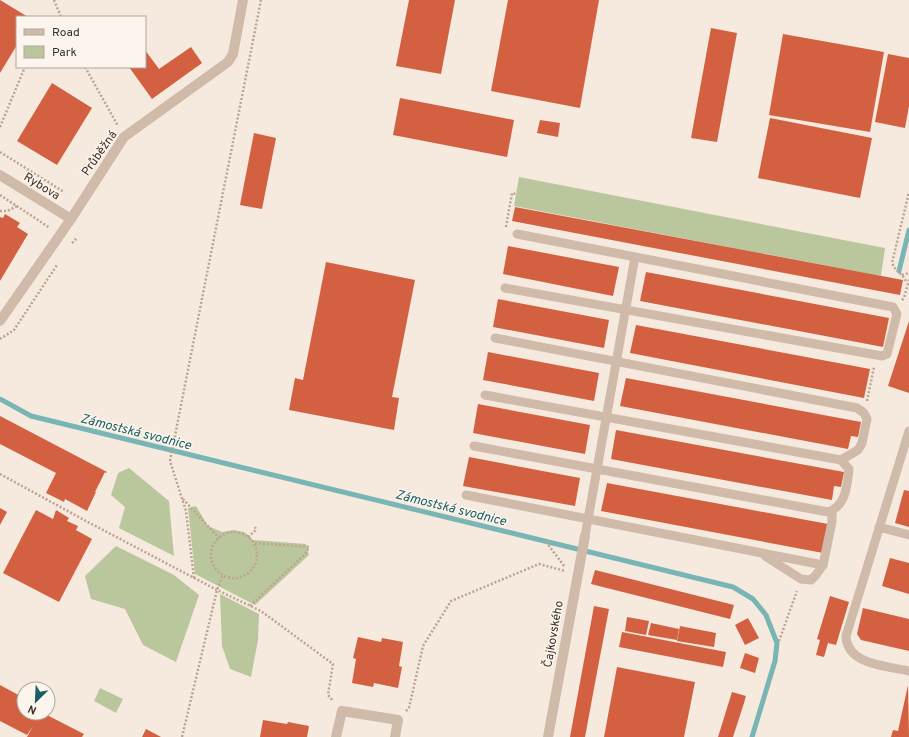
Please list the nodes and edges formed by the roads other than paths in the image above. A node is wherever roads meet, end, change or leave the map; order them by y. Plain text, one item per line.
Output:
1 (243, 0) edge
2 (0, 175) edge
3 (71, 219) junction
4 (517, 234) road end
5 (635, 257) junction
6 (505, 288) dead end
7 (626, 310) junction
8 (0, 321) edge
9 (495, 338) dead end
10 (616, 362) junction
11 (485, 395) dead end
12 (606, 417) junction
13 (909, 431) edge
14 (474, 446) dead end
15 (841, 460) junction
16 (597, 469) junction
17 (466, 495) dead end
18 (832, 511) junction
19 (588, 520) junction
20 (879, 527) junction
21 (909, 535) edge
22 (585, 536) joint
23 (762, 554) junction
24 (823, 565) junction
25 (909, 671) edge
26 (336, 737) edge
27 (395, 737) edge
28 (548, 737) edge

1 - 3 street, Průběžná
2 - 3 street, Rybova
3 - 8 street, Průběžná
4 - 5 lane
5 - 7 lane
5 - 7 lane
6 - 7 lane
7 - 10 lane
9 - 10 lane
10 - 12 lane
10 - 15 lane
11 - 12 lane
12 - 15 lane
12 - 16 lane
13 - 20 lane
14 - 16 lane
15 - 18 lane
16 - 18 lane
16 - 19 lane
17 - 19 lane
18 - 24 lane
19 - 22 lane
19 - 23 lane
20 - 21 lane
20 - 25 lane
22 - 28 street, Čajkovského
23 - 24 lane
23 - 24 lane
26 - 27 street

